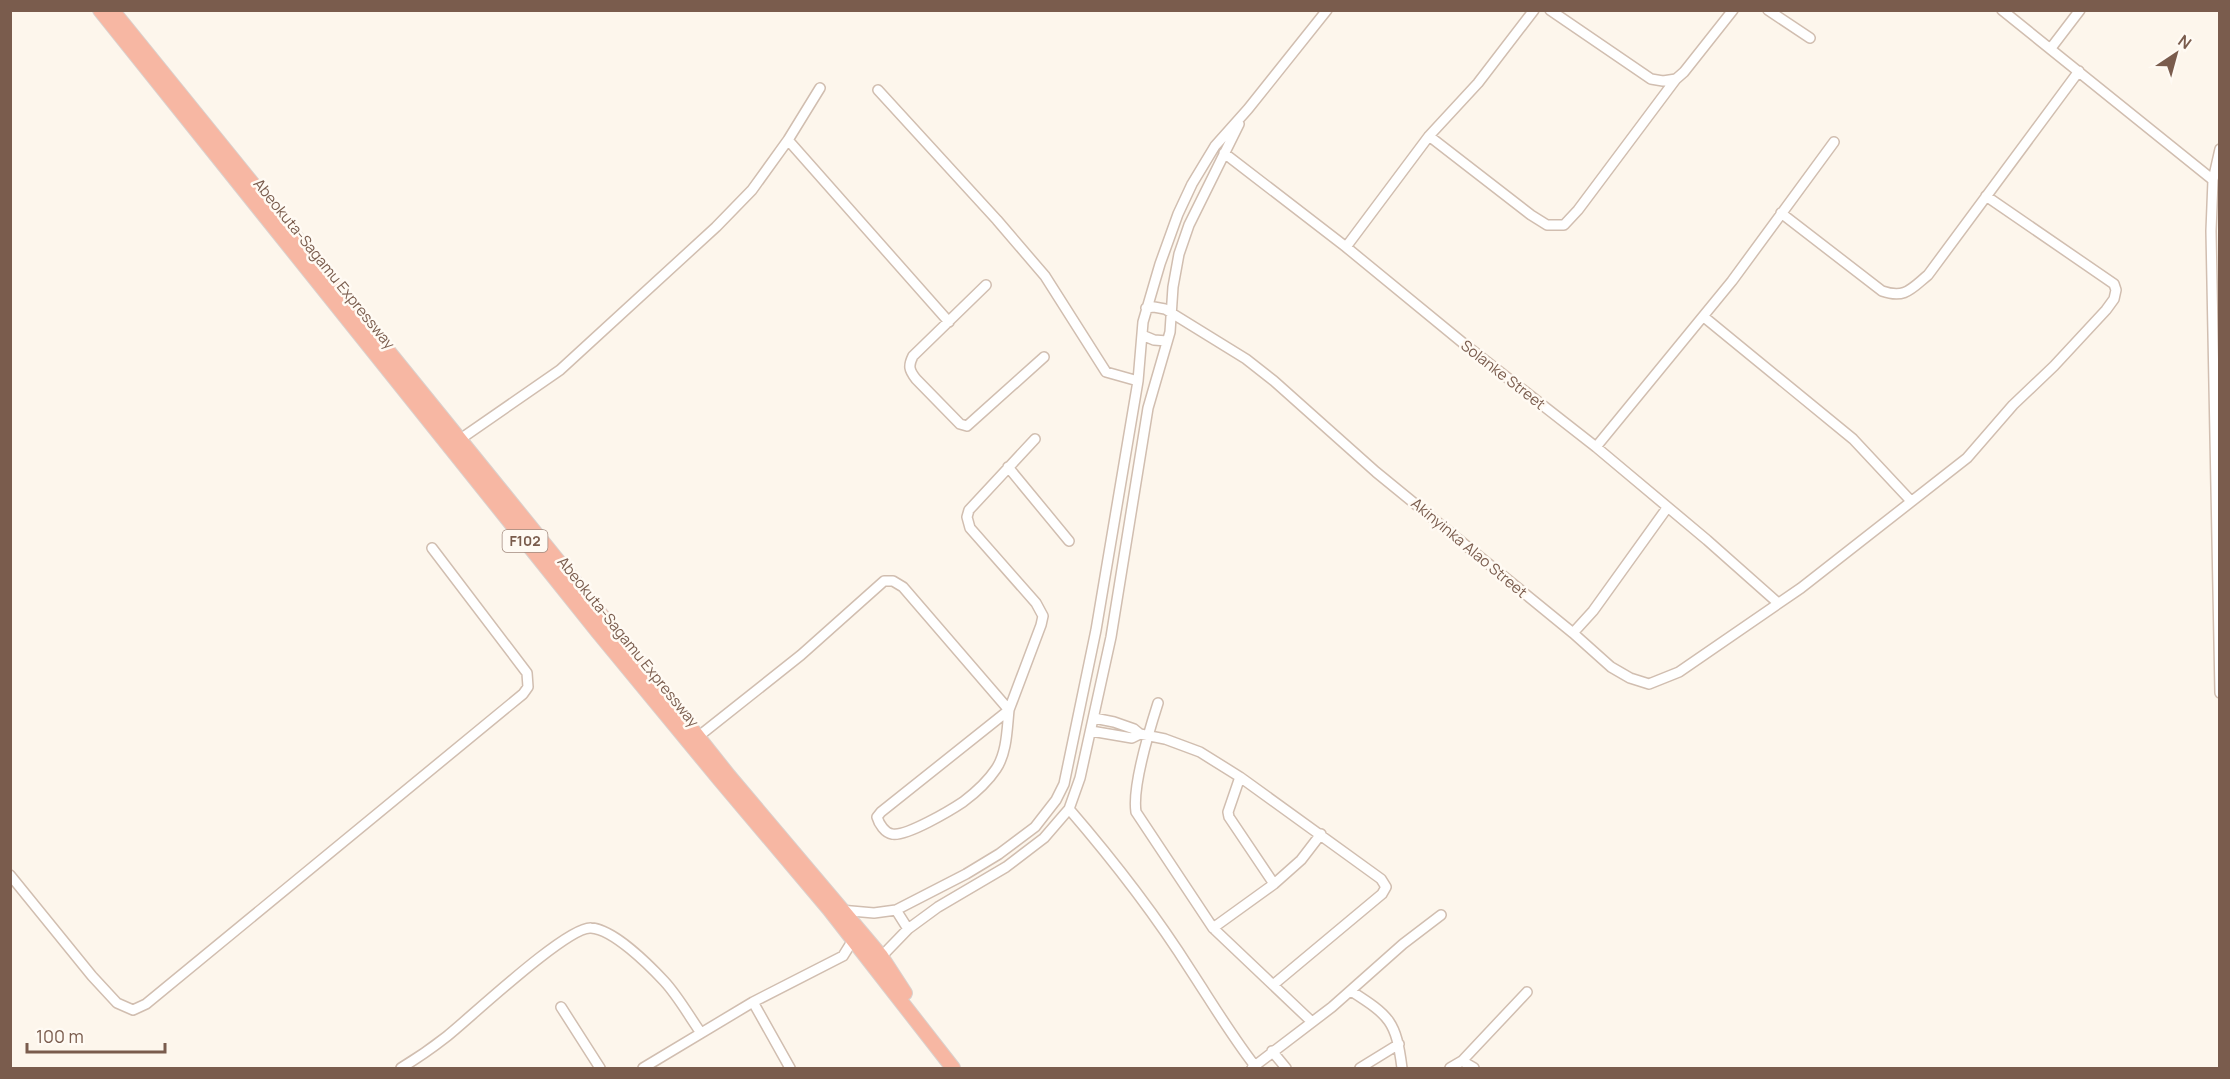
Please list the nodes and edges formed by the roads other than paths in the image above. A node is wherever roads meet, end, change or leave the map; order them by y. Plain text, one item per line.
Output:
1 (100, 10) edge
2 (112, 10) edge
3 (1534, 10) edge
4 (1550, 10) edge
5 (1733, 10) edge
6 (1768, 10) edge
7 (2002, 10) edge
8 (2080, 10) edge
9 (1325, 11) edge
10 (1810, 38) dead end
11 (2051, 48) junction
12 (2079, 70) junction
13 (1676, 79) junction
14 (820, 88) dead end
15 (878, 90) dead end
16 (1248, 109) junction
17 (1430, 136) junction
18 (788, 140) junction
19 (1834, 142) dead end
20 (2220, 149) edge
21 (1224, 153) junction
22 (2213, 180) junction
23 (1986, 196) junction
24 (1781, 213) junction
25 (1346, 247) junction
26 (986, 285) dead end
27 (1146, 308) junction
28 (1172, 314) junction
29 (1704, 317) junction
30 (949, 322) junction
31 (1142, 335) junction
32 (1167, 341) junction
33 (1044, 357) dead end
34 (1138, 381) junction
35 (459, 440) junction
36 (1035, 440) dead end
37 (1596, 447) junction
38 (1008, 467) junction
39 (1911, 501) junction
40 (1667, 508) junction
41 (1069, 541) dead end
42 (432, 548) dead end
43 (1778, 603) junction
44 (1573, 633) junction
45 (2219, 680) edge
46 (2220, 693) edge
47 (1158, 703) dead end
48 (1009, 710) junction
49 (1094, 718) junction
50 (1091, 732) junction
51 (1144, 735) junction
52 (699, 736) junction
53 (1240, 777) junction
54 (1069, 809) junction
55 (1321, 834) junction
56 (10, 875) edge
57 (1274, 884) junction
58 (930, 894) junction
59 (938, 907) junction
60 (836, 910) junction
61 (896, 910) junction
62 (1442, 915) dead end
63 (1213, 928) junction
64 (908, 929) junction
65 (854, 940) junction
66 (877, 962) junction
67 (1273, 985) junction
68 (1351, 990) junction
69 (1527, 992) dead end
70 (753, 1002) junction
71 (561, 1007) dead end
72 (1312, 1022) junction
73 (701, 1033) junction
74 (1399, 1044) junction
75 (1272, 1051) junction
76 (1462, 1061) junction
77 (1254, 1067) edge
78 (401, 1068) edge
79 (600, 1068) edge
80 (643, 1068) edge
81 (790, 1068) edge
82 (953, 1068) edge
83 (964, 1068) edge
84 (1286, 1068) edge
85 (1360, 1068) edge
86 (1402, 1068) edge
87 (1450, 1068) edge
88 (1474, 1068) edge

1 - 60 highway, Abeokuta-Sagamu Expressway / F102
2 - 35 highway, Abeokuta-Sagamu Expressway / F102
3 - 17 street
4 - 13 street
5 - 13 street
6 - 10 street
7 - 11 street
8 - 11 street
9 - 16 street
11 - 12 street
12 - 22 street
12 - 23 street
13 - 17 street
14 - 18 street
15 - 34 street
16 - 21 street
16 - 27 street
17 - 25 street
18 - 30 street
18 - 35 street
19 - 24 street
20 - 22 street
21 - 25 street, Solanke Street
21 - 28 street
22 - 45 street
23 - 24 street
23 - 39 street, Akinyinka Alao Street
24 - 29 street
25 - 37 street, Solanke Street
26 - 30 street
27 - 28 street, Akinyinka Alao Street
27 - 31 street
28 - 32 street
28 - 44 street, Akinyinka Alao Street
29 - 37 street
29 - 39 street
30 - 33 street
31 - 32 street
31 - 34 street
32 - 49 street
34 - 58 street
35 - 52 highway, Abeokuta-Sagamu Expressway / F102
36 - 38 street
37 - 40 street, Solanke Street
38 - 41 street
38 - 48 street
39 - 43 street, Akinyinka Alao Street
40 - 43 street, Solanke Street
40 - 44 street
42 - 56 street
43 - 44 street, Akinyinka Alao Street
45 - 46 street
47 - 51 street
48 - 48 street
48 - 52 street
49 - 50 street
49 - 51 street
50 - 51 street
50 - 54 street
51 - 53 street
51 - 63 street
52 - 60 highway, Abeokuta-Sagamu Expressway / F102
53 - 55 street
53 - 57 street
54 - 59 street
54 - 77 street
55 - 57 street
55 - 67 street
57 - 63 street
58 - 59 street
58 - 61 street
59 - 64 street
60 - 61 street
60 - 65 highway, Abeokuta-Sagamu Expressway / F102
60 - 66 highway, Abeokuta-Sagamu Expressway / F102
61 - 64 street
62 - 68 street
63 - 67 street
64 - 66 street
65 - 66 highway, Abeokuta-Sagamu Expressway / F102
65 - 70 street
66 - 82 highway, Abeokuta-Sagamu Expressway / F102
66 - 83 highway, Abeokuta-Sagamu Expressway / F102
67 - 72 street
68 - 72 street
68 - 74 street
69 - 76 street
70 - 73 street
70 - 81 street
71 - 79 street
72 - 75 street
73 - 78 street
73 - 80 street
74 - 85 street
74 - 86 street
75 - 77 street
75 - 84 street
76 - 87 street
76 - 88 street

